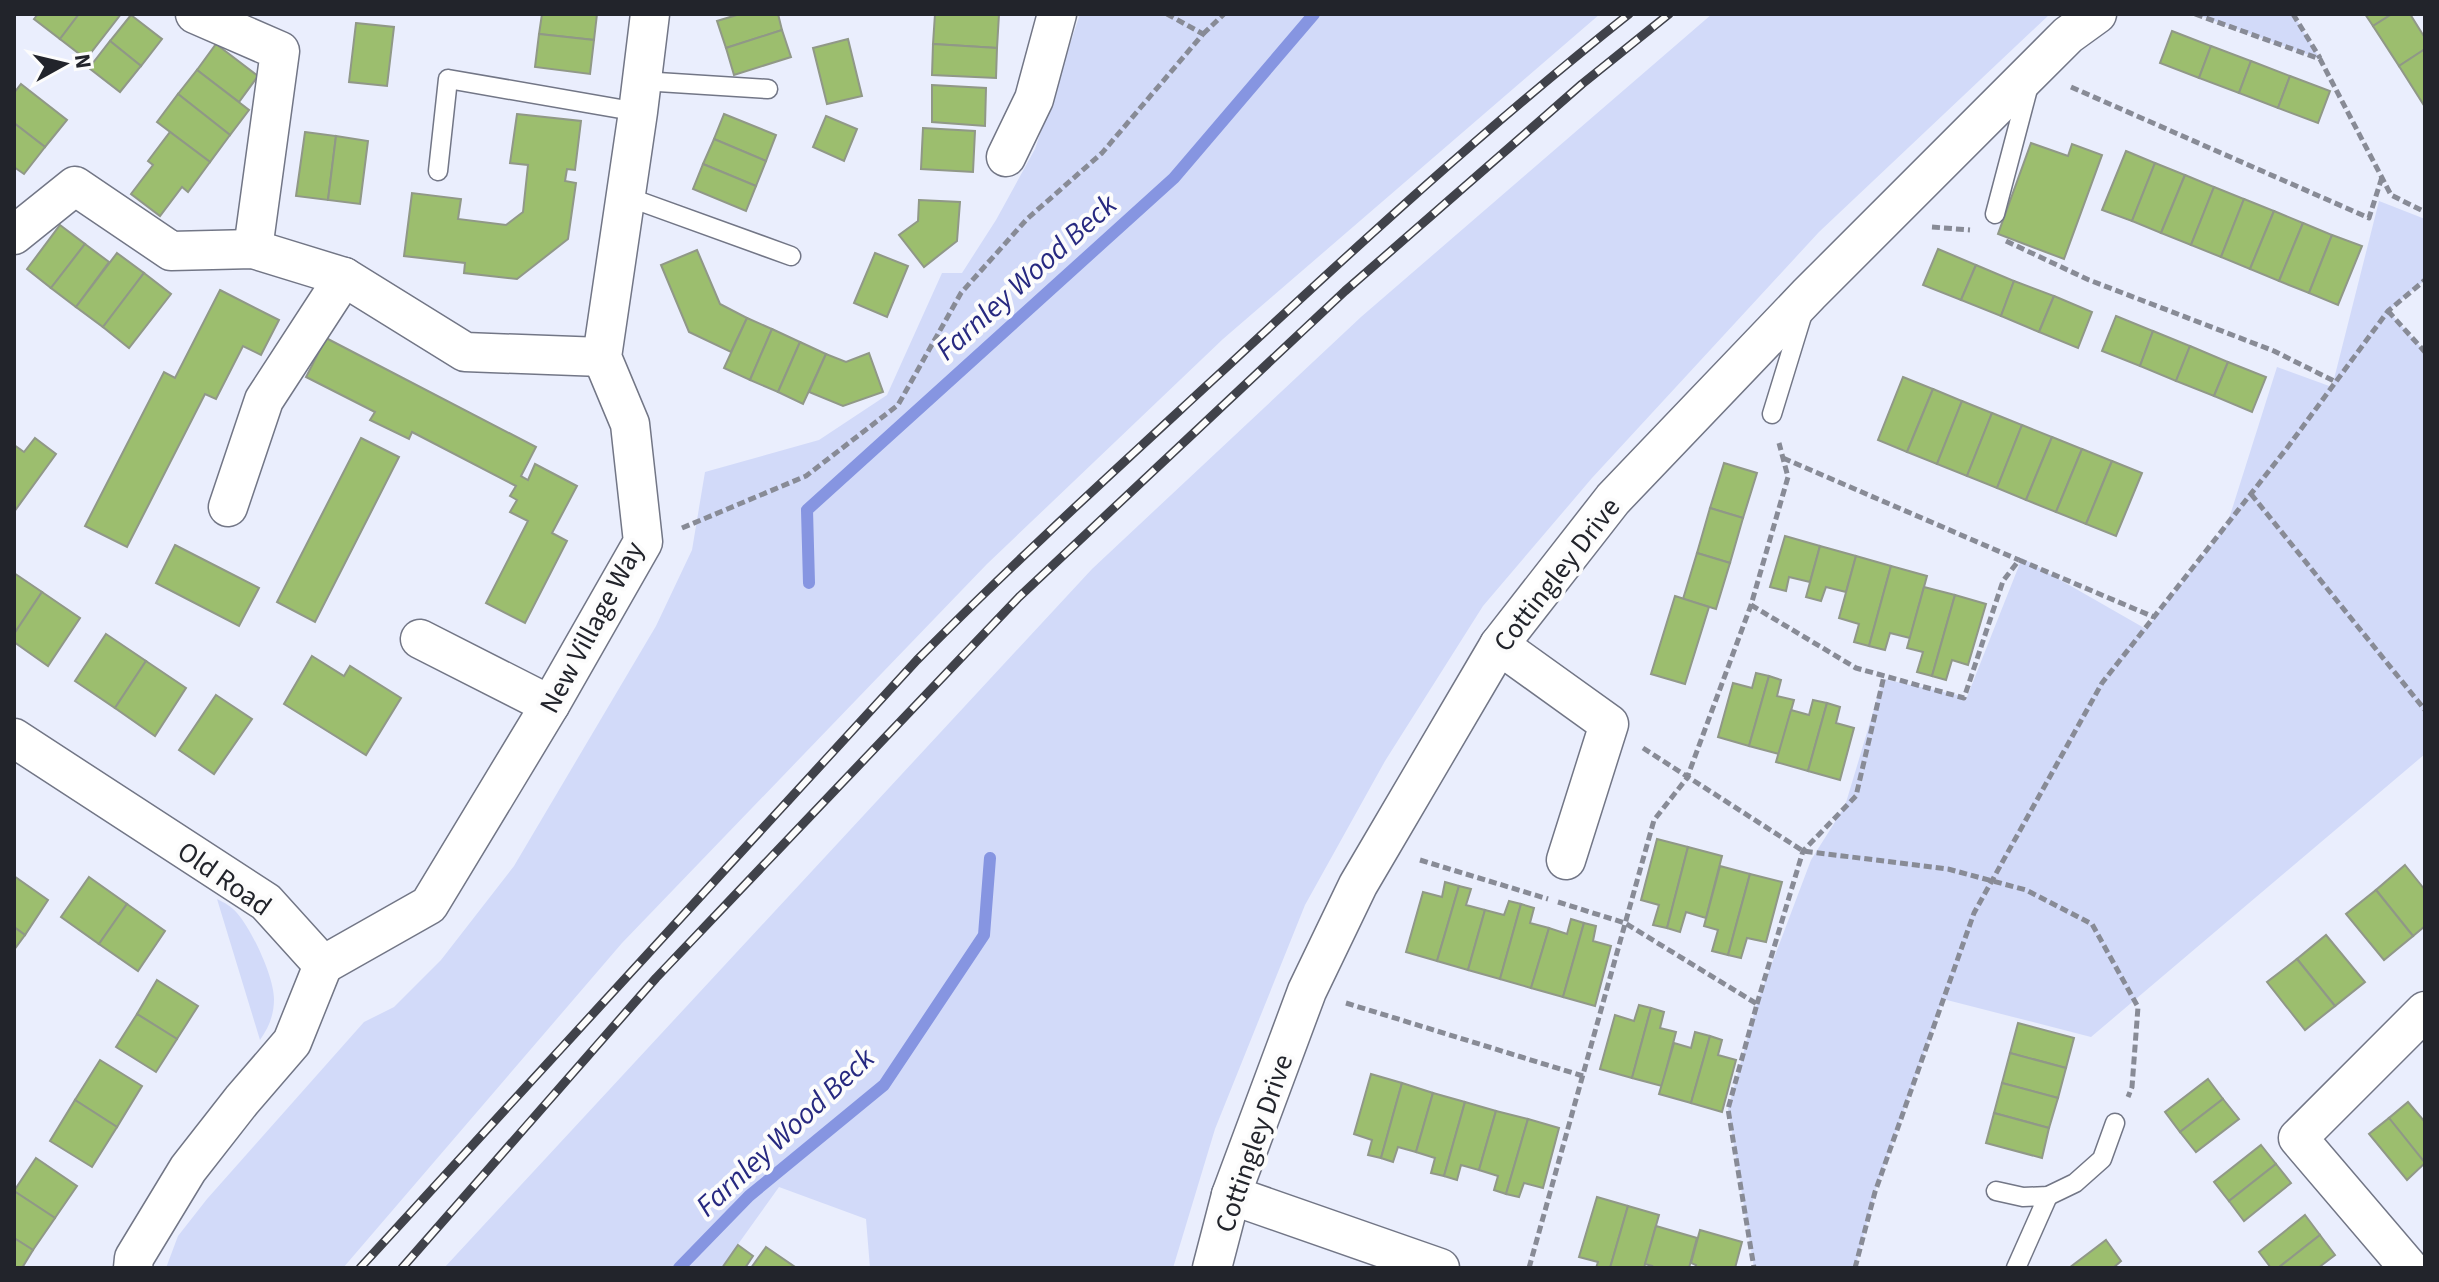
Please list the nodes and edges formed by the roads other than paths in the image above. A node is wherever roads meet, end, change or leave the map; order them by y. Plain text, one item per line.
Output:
1 (195, 14) edge
2 (650, 14) edge
3 (1057, 14) edge
4 (2097, 14) edge
5 (2033, 70) junction
6 (768, 89) dead end
7 (640, 96) junction
8 (1006, 157) dead end
9 (438, 171) dead end
10 (625, 196) junction
11 (1995, 214) dead end
12 (14, 235) edge
13 (253, 249) junction
14 (791, 256) dead end
15 (344, 277) junction
16 (1809, 294) junction
17 (602, 357) junction
18 (1772, 414) road end
19 (228, 507) dead end
20 (420, 639) dead end
21 (1499, 645) junction
22 (550, 705) junction
23 (18, 750) edge
24 (1566, 860) dead end
25 (323, 965) junction
26 (2425, 1011) edge
27 (2115, 1123) road end
28 (1996, 1191) dead end
29 (1231, 1195) junction
30 (2048, 1196) junction
31 (1366, 1256) edge
32 (133, 1268) edge
33 (1212, 1268) edge
34 (1440, 1268) edge
35 (2016, 1268) edge
36 (2409, 1268) edge

1 - 13 street
2 - 7 street
3 - 8 street
4 - 5 street, Cottingley Drive
5 - 11 lane
5 - 16 street, Cottingley Drive
6 - 7 lane
7 - 9 lane
7 - 10 street
10 - 14 lane
10 - 17 street
12 - 13 street
13 - 15 street
15 - 17 street
15 - 19 street
16 - 18 lane
16 - 21 street, Cottingley Drive
17 - 22 street, New Village Way
20 - 22 street
21 - 24 street
21 - 29 street, Cottingley Drive
22 - 25 street, New Village Way
23 - 25 street, Old Road
25 - 32 street
26 - 36 street
27 - 30 lane
28 - 30 lane
29 - 31 street
29 - 33 street, Cottingley Drive
30 - 35 lane
31 - 34 street

